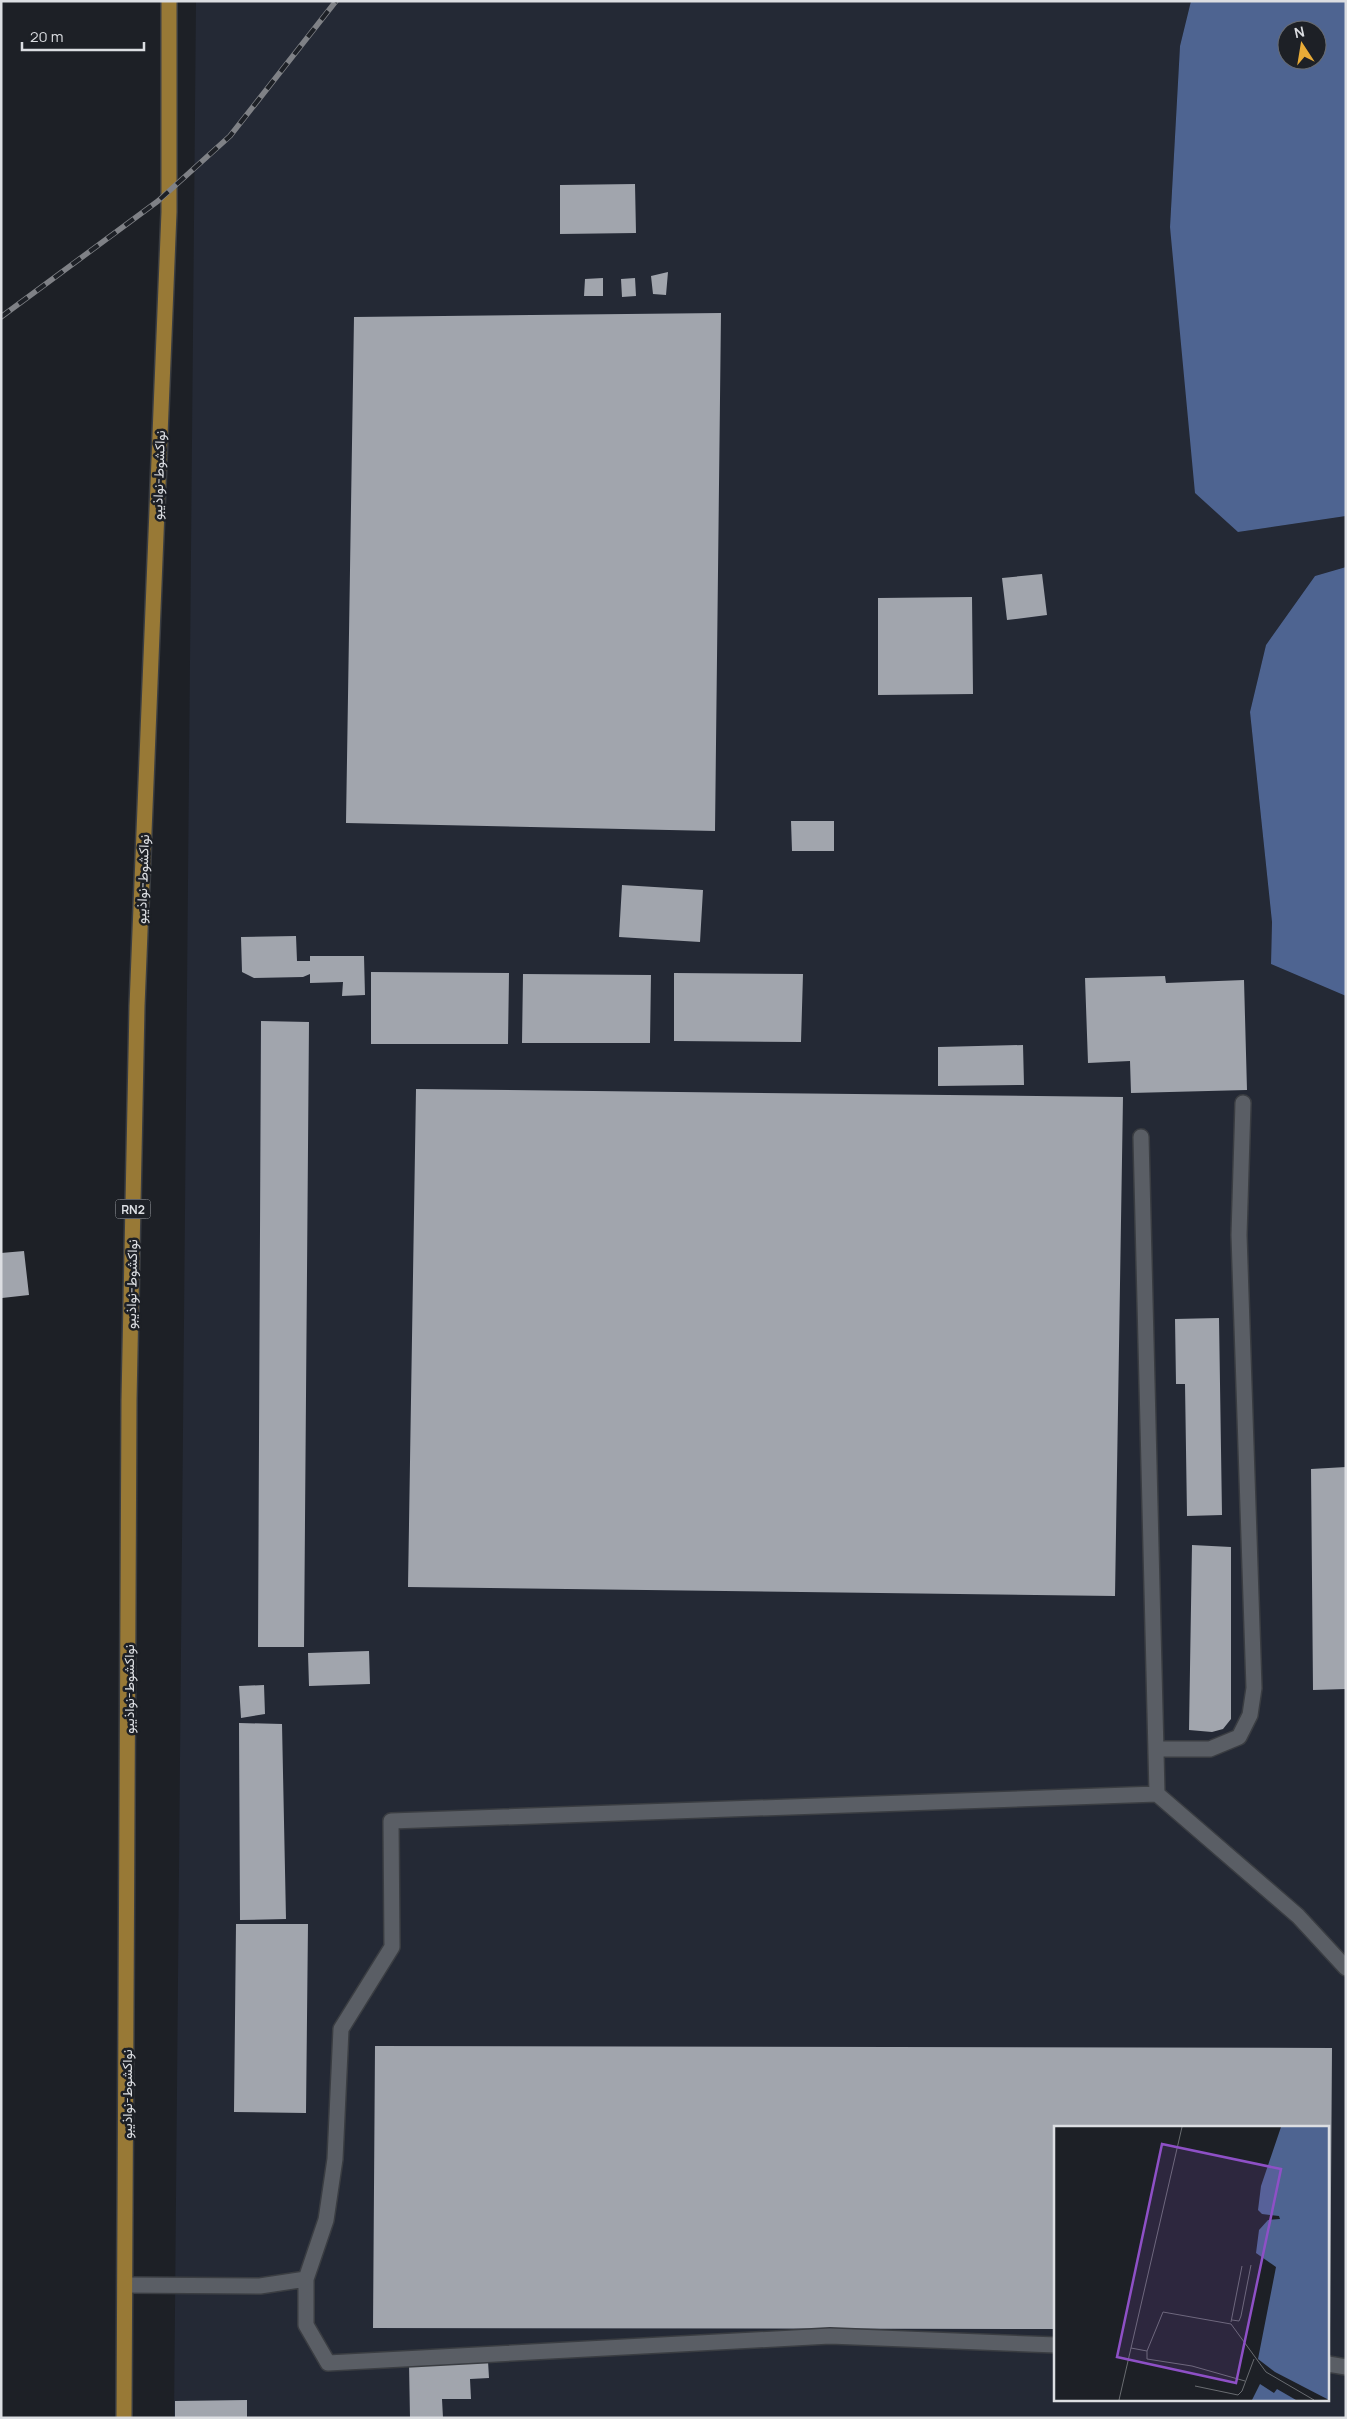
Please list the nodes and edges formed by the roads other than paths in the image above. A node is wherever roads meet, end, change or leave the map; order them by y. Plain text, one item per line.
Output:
1 (168, 1) edge
2 (1243, 1103) dead end
3 (1141, 1137) dead end
4 (1156, 1749) junction
5 (1157, 1794) junction
6 (1346, 1968) edge
7 (306, 2279) junction
8 (125, 2286) junction
9 (1054, 2345) edge
10 (1330, 2364) edge
11 (1346, 2366) edge
12 (124, 2418) edge

1 - 8 main road, نواكشوط-نواذيبو / RN2
2 - 4 lane
3 - 4 lane
4 - 5 lane
5 - 6 lane
5 - 7 lane
7 - 8 lane
7 - 9 lane
8 - 12 main road, نواكشوط-نواذيبو / RN2
10 - 11 lane

